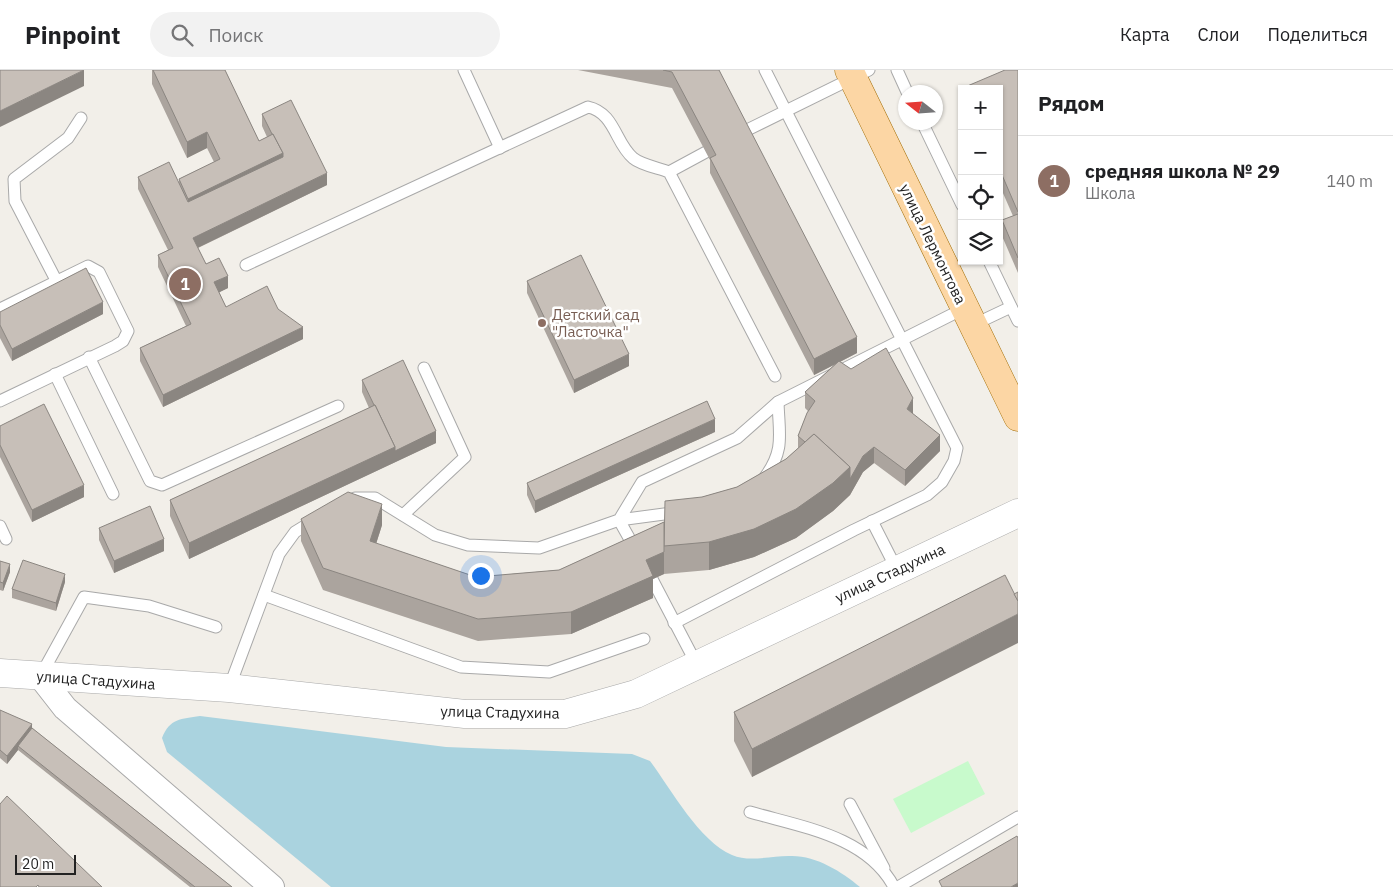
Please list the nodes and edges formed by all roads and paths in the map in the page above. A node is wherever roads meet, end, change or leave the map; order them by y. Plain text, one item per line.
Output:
1 (464, 70) edge
2 (765, 70) edge
3 (896, 70) edge
4 (857, 73) edge
5 (904, 85) edge
6 (786, 111) junction
7 (81, 118) dead end
8 (926, 130) edge
9 (743, 132) edge
10 (500, 148) junction
11 (706, 152) edge
12 (669, 172) junction
13 (958, 197) edge
14 (246, 265) dead end
15 (991, 265) edge
16 (57, 282) junction
17 (1011, 307) junction
18 (0, 310) edge
19 (969, 317) junction
20 (1018, 321) edge
21 (903, 339) junction
22 (89, 358) junction
23 (424, 368) dead end
24 (54, 374) junction
25 (775, 376) dead end
26 (0, 402) edge
27 (778, 402) junction
28 (338, 406) dead end
29 (1018, 417) edge
30 (756, 487) edge
31 (113, 494) dead end
32 (338, 507) edge
33 (694, 510) edge
34 (1018, 513) edge
35 (403, 515) junction
36 (321, 517) edge
37 (619, 520) junction
38 (872, 521) junction
39 (0, 526) edge
40 (6, 539) dead end
41 (639, 555) edge
42 (897, 570) junction
43 (652, 579) edge
44 (264, 595) junction
45 (674, 623) junction
46 (216, 627) dead end
47 (644, 639) dead end
48 (697, 665) junction
49 (0, 673) edge
50 (40, 676) junction
51 (229, 688) junction
52 (850, 804) dead end
53 (750, 812) dead end
54 (1018, 817) edge
55 (888, 874) junction
56 (272, 887) edge
57 (896, 887) edge

1 - 10 lane
2 - 6 lane
3 - 5 lane
4 - 6 lane
4 - 19 main road, улица Лермонтова
6 - 9 lane
6 - 21 lane
7 - 16 lane
8 - 13 lane
10 - 12 lane
10 - 14 lane
11 - 12 lane
12 - 25 lane
15 - 17 lane
16 - 18 lane
16 - 22 lane
17 - 19 lane
17 - 20 lane
19 - 21 lane
19 - 29 main road, улица Лермонтова
21 - 27 lane
21 - 38 lane
22 - 24 lane
22 - 28 lane
23 - 35 lane
24 - 26 lane
24 - 31 lane
27 - 30 lane
27 - 37 lane
32 - 35 lane
33 - 37 lane
34 - 42 street, улица Стадухина
35 - 37 lane
36 - 44 lane
37 - 41 lane
38 - 42 lane
38 - 45 lane
39 - 40 lane
42 - 48 street, улица Стадухина
43 - 45 lane
44 - 47 lane
44 - 51 lane
45 - 48 lane
46 - 50 lane
48 - 51 street, улица Стадухина
49 - 50 street, улица Стадухина
50 - 51 street, улица Стадухина
50 - 56 street
52 - 55 lane
53 - 55 lane
54 - 57 lane
55 - 57 lane

